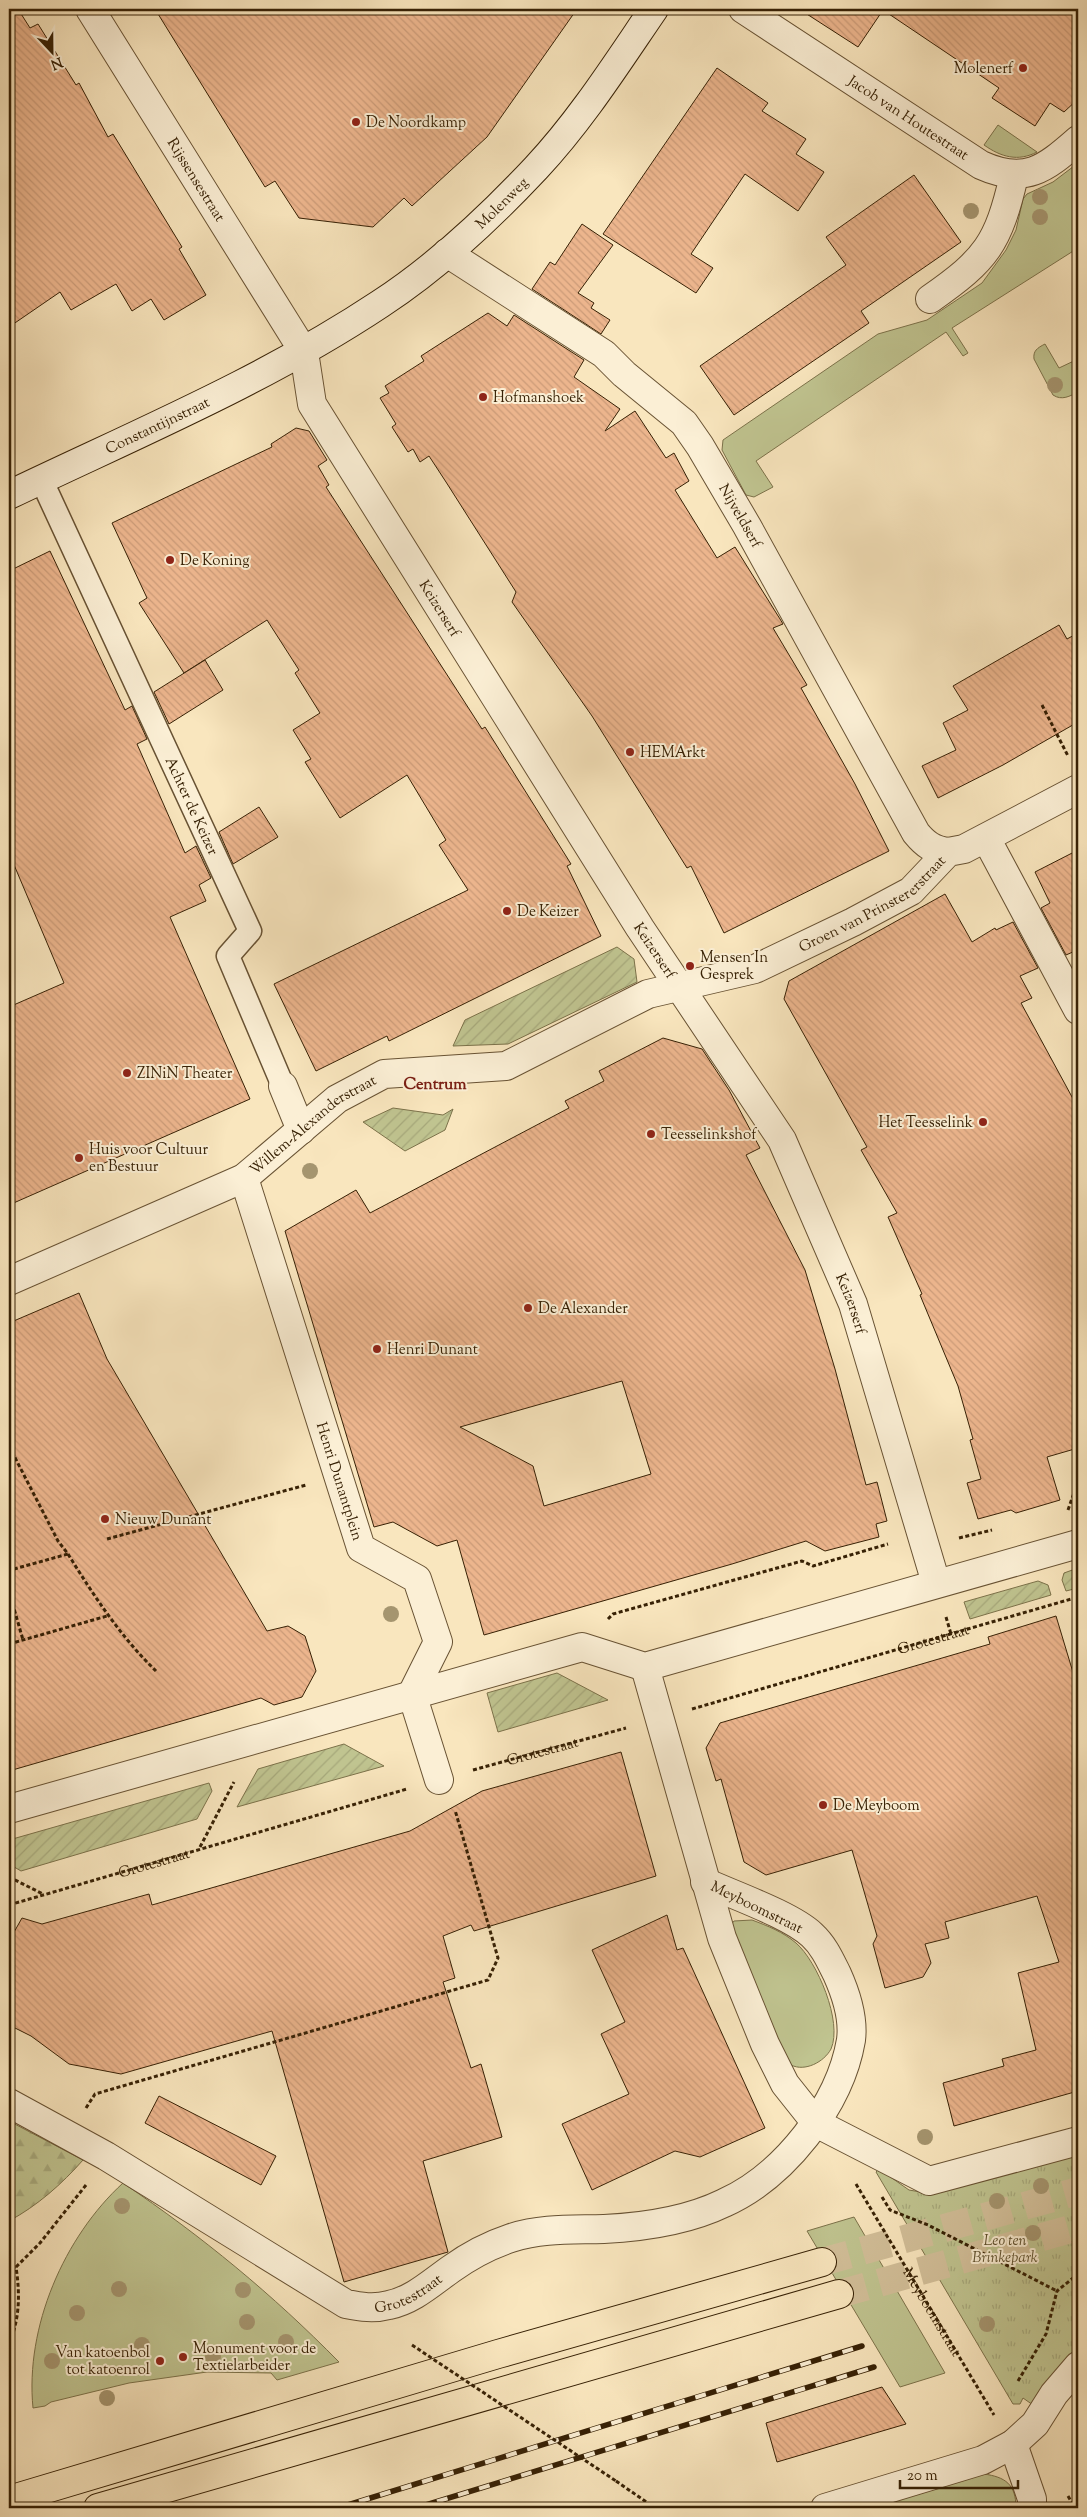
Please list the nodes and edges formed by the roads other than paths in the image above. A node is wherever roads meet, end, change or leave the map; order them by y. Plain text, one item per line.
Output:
1 (90, 9) edge
2 (654, 9) edge
3 (743, 9) edge
4 (1078, 140) edge
5 (1014, 176) junction
6 (447, 253) junction
7 (930, 299) dead end
8 (304, 352) junction
9 (41, 479) junction
10 (9, 495) edge
11 (1078, 789) edge
12 (986, 838) junction
13 (948, 852) junction
14 (682, 987) junction
15 (1078, 1010) edge
16 (282, 1086) joint
17 (301, 1130) junction
18 (244, 1178) junction
19 (9, 1281) edge
20 (1078, 1544) edge
21 (936, 1583) junction
22 (645, 1667) junction
23 (412, 1694) junction
24 (442, 1779) road end
25 (9, 1809) edge
26 (705, 1882) junction
27 (9, 2103) edge
28 (816, 2123) junction
29 (1078, 2140) edge
30 (822, 2262) tunnel mouth
31 (839, 2294) tunnel mouth
32 (1078, 2366) edge
33 (1013, 2444) junction
34 (9, 2500) edge
35 (98, 2508) edge
36 (825, 2508) edge
37 (1032, 2508) edge

1 - 8 street, Rijssensestraat
2 - 6 street, Molenweg
3 - 5 street, Jacob van Houtestraat
4 - 5 street
5 - 7 street
6 - 8 street, Molenweg
6 - 13 street, Nijveldserf
8 - 9 street, Constantijnstraat
8 - 14 street, Keizerserf
9 - 10 street, Constantijnstraat
9 - 16 lane, Achter de Keizer
11 - 12 street, Groen van Prinstererstraat
12 - 13 street, Groen van Prinstererstraat
12 - 15 street
13 - 14 street, Groen van Prinstererstraat
14 - 17 street, Willem-Alexanderstraat
14 - 21 street, Keizerserf
16 - 17 street, Achter de Keizer
17 - 18 street, Willem-Alexanderstraat
18 - 19 street, Willem-Alexanderstraat
18 - 23 street, Henri Dunantplein
20 - 21 street
21 - 22 street
22 - 23 street
22 - 26 street, Meyboomstraat
23 - 24 street
23 - 25 street
26 - 28 street, Meyboomstraat
26 - 28 street, Meyboomstraat
27 - 28 street, Grotestraat
28 - 29 street
30 - 34 main road
31 - 35 main road
32 - 33 street
33 - 36 street
33 - 37 street

